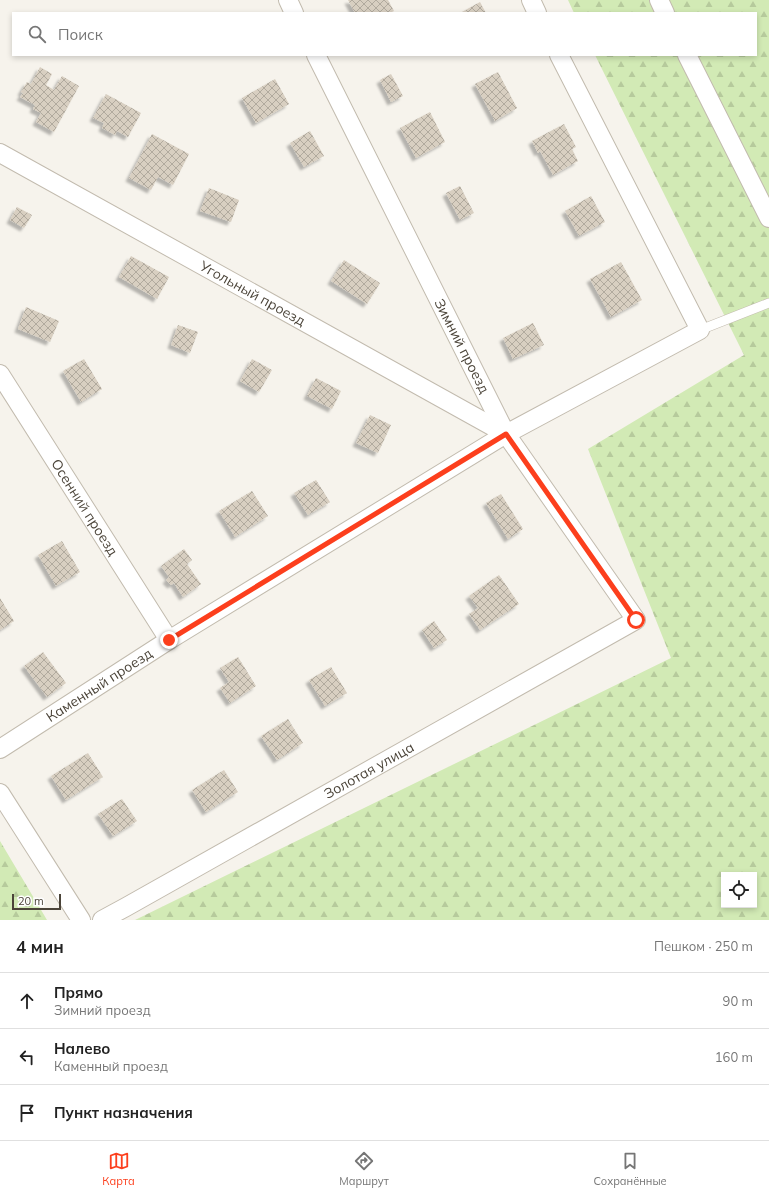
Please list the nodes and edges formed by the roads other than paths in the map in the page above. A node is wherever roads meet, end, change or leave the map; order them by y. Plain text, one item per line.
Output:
1 (288, 0) edge
2 (531, 0) edge
3 (659, 0) edge
4 (294, 12) edge
5 (537, 12) edge
6 (665, 12) edge
7 (317, 56) edge
8 (560, 56) edge
9 (688, 56) edge
10 (0, 153) edge
11 (769, 218) edge
12 (769, 303) edge
13 (700, 330) junction
14 (0, 374) edge
15 (506, 434) junction
16 (636, 620) joint
17 (169, 640) junction
18 (0, 749) edge
19 (0, 792) edge
20 (81, 920) edge
21 (102, 920) edge

1 - 4 street
2 - 5 street
3 - 6 street
7 - 15 street, Зимний проезд
8 - 13 street
9 - 11 street
10 - 15 street, Угольный проезд
12 - 13 lane
13 - 15 street, Каменный проезд
14 - 17 street, Осенний проезд
15 - 16 street, Зимний проезд
15 - 17 street, Каменный проезд
16 - 21 street, Золотая улица
17 - 18 street, Каменный проезд
19 - 20 street

